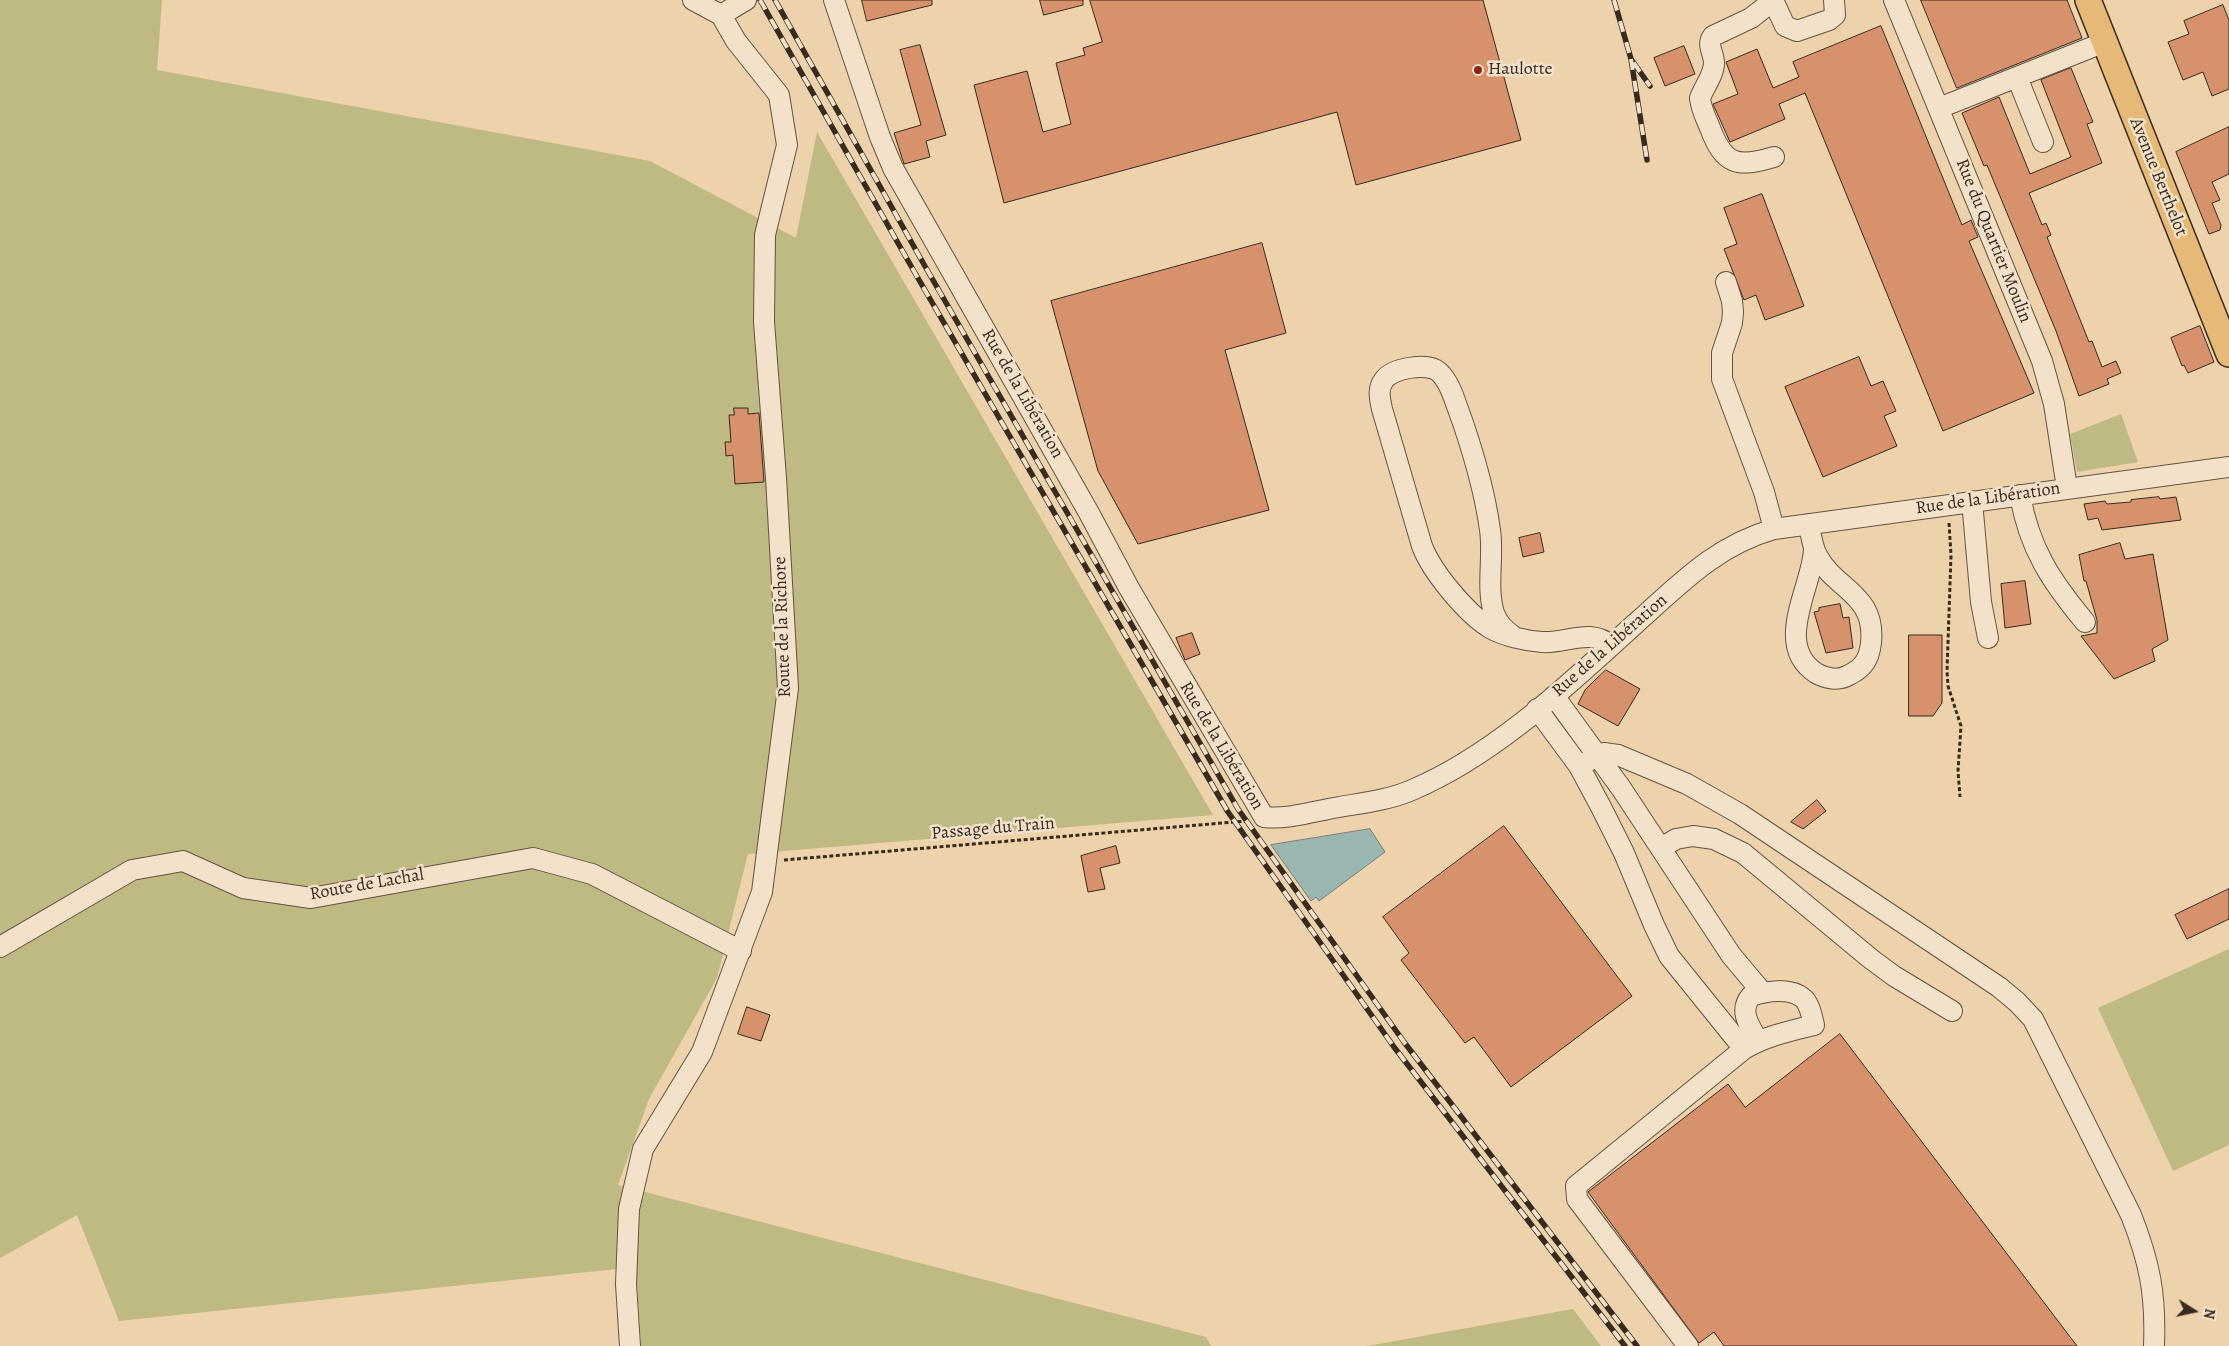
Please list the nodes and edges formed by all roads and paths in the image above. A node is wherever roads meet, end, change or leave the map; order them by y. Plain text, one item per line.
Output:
1 (693, 0) edge
2 (834, 0) edge
3 (1774, 0) edge
4 (1834, 0) edge
5 (1894, 0) edge
6 (2088, 0) edge
7 (744, 1) edge
8 (721, 15) junction
9 (2105, 42) junction
10 (2017, 77) junction
11 (1939, 108) junction
12 (2042, 142) dead end
13 (1774, 156) dead end
14 (1726, 282) dead end
15 (2229, 354) edge
16 (2229, 468) edge
17 (2067, 488) junction
18 (2020, 495) junction
19 (1972, 502) junction
20 (1947, 505) junction
21 (1809, 524) junction
22 (1774, 529) junction
23 (1814, 550) junction
24 (2085, 622) dead end
25 (1512, 636) junction
26 (1988, 638) dead end
27 (1611, 646) junction
28 (1554, 696) junction
29 (1537, 709) junction
30 (1597, 755) junction
31 (1579, 766) junction
32 (1960, 797) dead end
33 (1223, 823) dead end
34 (1661, 848) junction
35 (766, 862) junction
36 (0, 947) edge
37 (741, 951) junction
38 (1762, 992) junction
39 (1952, 1011) dead end
40 (1751, 1045) junction
41 (630, 1346) edge
42 (1688, 1346) edge
43 (2154, 1346) edge

1 - 8 street
2 - 29 street, Rue de la Libération
3 - 4 street
3 - 13 street
5 - 11 street, Rue du Quartier Moulin
6 - 9 main road, Avenue Berthelot
7 - 8 street
8 - 35 street, Route de la Richore
9 - 10 street
9 - 15 main road, Avenue Berthelot
10 - 11 street
10 - 12 street
11 - 17 street, Rue du Quartier Moulin
14 - 22 street
16 - 17 street, Rue de la Libération
17 - 18 street, Rue de la Libération
18 - 19 street, Rue de la Libération
18 - 24 street
19 - 20 street, Rue de la Libération
19 - 26 street
20 - 21 street, Rue de la Libération
20 - 32 path
21 - 22 street, Rue de la Libération
21 - 23 street
22 - 27 street, Rue de la Libération
23 - 23 street
25 - 25 street
25 - 27 street
27 - 28 street, Rue de la Libération
28 - 29 street, Rue de la Libération
28 - 30 street
29 - 31 street
30 - 31 street
30 - 34 street
30 - 43 street
31 - 40 street
33 - 35 path, Passage du Train
34 - 38 street
34 - 39 street
35 - 37 street, Route de la Richore
36 - 37 street, Route de Lachal
37 - 41 street, Route de la Richore
38 - 40 street
38 - 40 street
40 - 42 street

